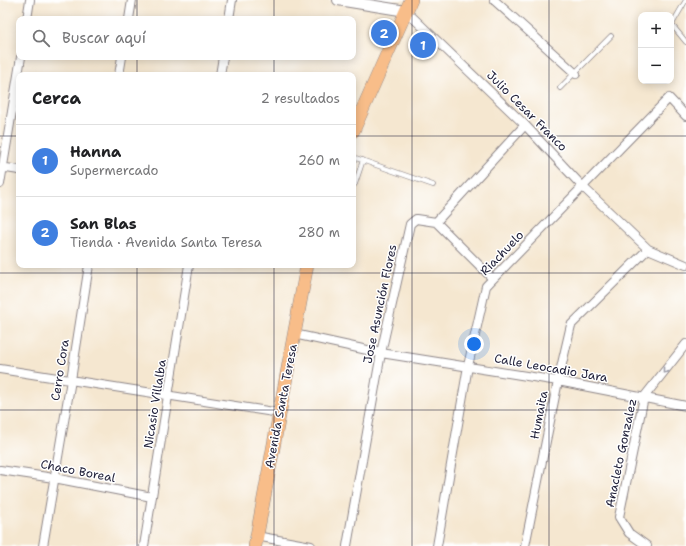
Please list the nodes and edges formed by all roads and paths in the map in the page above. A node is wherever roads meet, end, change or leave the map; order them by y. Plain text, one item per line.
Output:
1 (30, 0) edge
2 (132, 0) edge
3 (232, 0) edge
4 (338, 0) edge
5 (494, 0) edge
6 (686, 0) edge
7 (408, 5) edge
8 (27, 16) edge
9 (129, 16) edge
10 (229, 16) edge
11 (674, 20) edge
12 (674, 28) edge
13 (611, 36) dead end
14 (686, 42) edge
15 (20, 60) edge
16 (122, 60) edge
17 (222, 60) edge
18 (18, 72) edge
19 (120, 72) edge
20 (220, 72) edge
21 (576, 74) junction
22 (16, 84) edge
23 (560, 88) dead end
24 (686, 116) edge
25 (356, 122) edge
26 (525, 125) junction
27 (356, 158) edge
28 (363, 160) junction
29 (1, 167) edge
30 (16, 170) edge
31 (356, 181) edge
32 (0, 184) edge
33 (433, 185) dead end
34 (582, 186) junction
35 (436, 222) junction
36 (648, 249) junction
37 (686, 265) edge
38 (89, 268) edge
39 (189, 268) edge
40 (307, 268) edge
41 (493, 279) junction
42 (294, 334) junction
43 (686, 344) edge
44 (381, 353) junction
45 (468, 366) junction
46 (0, 369) edge
47 (71, 380) junction
48 (558, 381) junction
49 (169, 396) junction
50 (644, 397) junction
51 (686, 406) edge
52 (280, 413) junction
53 (0, 470) edge
54 (54, 478) junction
55 (152, 497) junction
56 (255, 541) edge
57 (43, 546) edge
58 (144, 546) edge
59 (311, 546) edge
60 (347, 546) edge
61 (437, 546) edge
62 (525, 546) edge
63 (647, 546) edge

1 - 8 street
2 - 9 street
3 - 10 street
4 - 7 street
5 - 21 street
6 - 11 lane
7 - 25 main road
7 - 26 street, Julio Cesar Franco
12 - 14 lane
13 - 21 lane
15 - 18 street
16 - 19 street
17 - 20 street
21 - 23 lane
22 - 29 street
24 - 34 street, Riachuelo
26 - 34 street, Julio Cesar Franco
26 - 35 street
27 - 28 lane
28 - 31 lane
28 - 33 lane
29 - 30 street
29 - 32 street
34 - 36 street, Julio Cesar Franco
34 - 41 street, Riachuelo
35 - 41 street
35 - 44 street, Jose Asunción Flores
36 - 37 street, Julio Cesar Franco
36 - 48 street, Humaita
38 - 47 street, Cerro Cora
39 - 49 street, Nicasio Villalba
40 - 42 main road, Avenida Santa Teresa
41 - 45 street, Riachuelo
42 - 44 street, Calle Leocadio Jara
42 - 52 main road, Avenida Santa Teresa
43 -> 50 street, Anacleto Gonzalez
44 - 45 street, Calle Leocadio Jara
44 - 60 street, Jose Asunción Flores
45 - 48 street, Calle Leocadio Jara
45 - 61 street, Riachuelo
46 - 47 street
47 - 49 street
47 - 54 street, Cerro Cora
48 - 50 street, Calle Leocadio Jara
48 - 62 street, Humaita
49 - 52 street
49 - 55 street, Nicasio Villalba
50 - 51 street, Calle Leocadio Jara
50 - 63 street, Anacleto Gonzalez
52 - 56 main road, Avenida Santa Teresa
53 - 54 street, Chaco Boreal
54 - 55 street, Chaco Boreal
54 - 57 street, Cerro Cora
55 - 58 street, Nicasio Villalba
56 - 59 street

